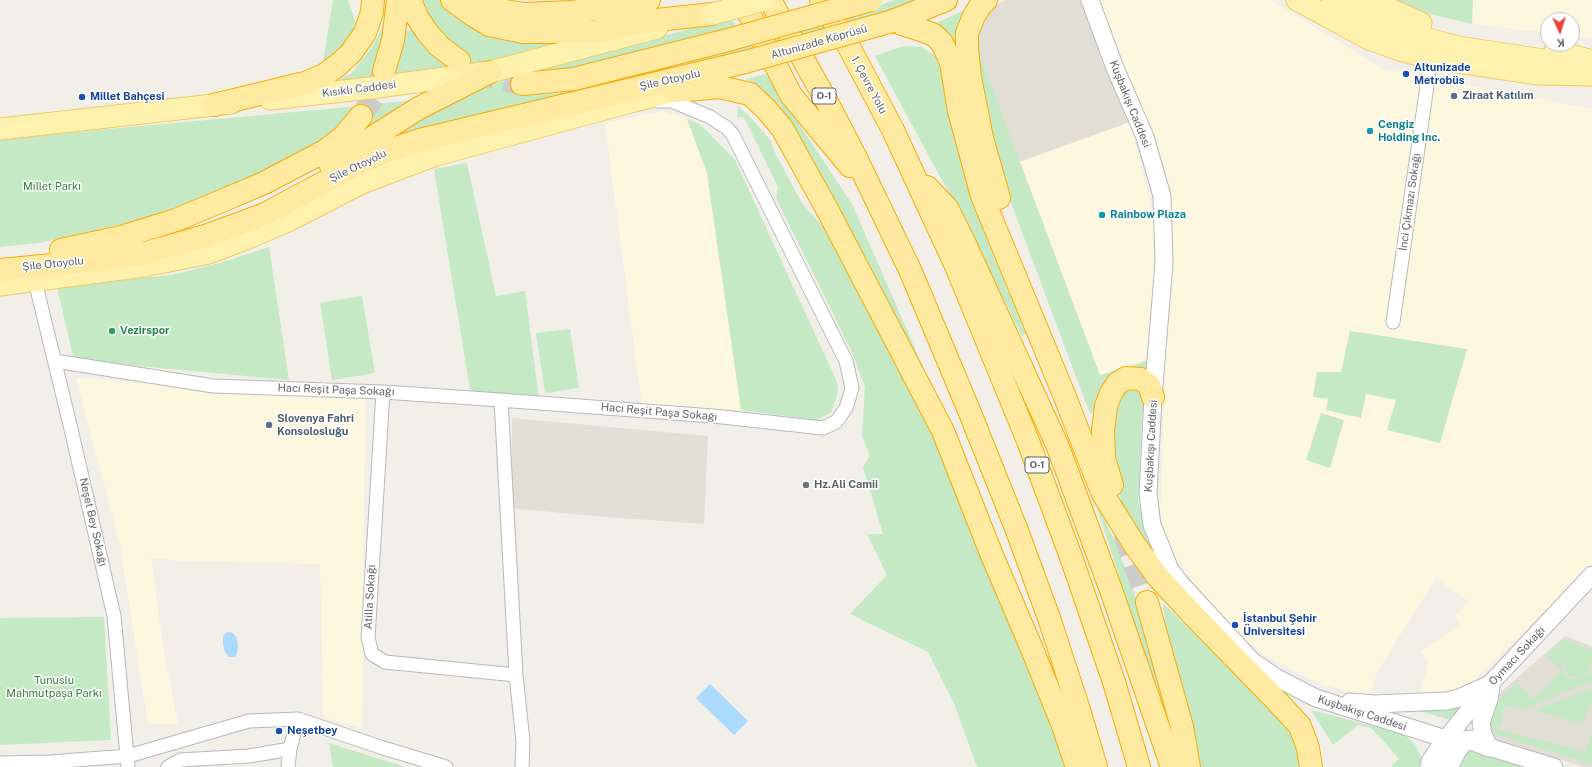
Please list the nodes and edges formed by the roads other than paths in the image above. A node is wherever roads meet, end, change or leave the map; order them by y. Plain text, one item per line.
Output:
1 (373, 0) edge
2 (398, 0) edge
3 (410, 0) edge
4 (452, 0) edge
5 (482, 0) edge
6 (649, 0) edge
7 (742, 0) edge
8 (765, 0) edge
9 (770, 0) edge
10 (821, 0) edge
11 (871, 0) edge
12 (946, 0) edge
13 (986, 0) edge
14 (1090, 0) edge
15 (1297, 0) edge
16 (1332, 0) edge
17 (1369, 0) edge
18 (712, 14) junction
19 (893, 21) junction
20 (1431, 58) junction
21 (459, 61) tunnel mouth
22 (1592, 61) edge
23 (746, 62) junction
24 (1592, 67) edge
25 (384, 71) tunnel mouth
26 (490, 72) junction
27 (1592, 75) edge
28 (522, 84) tunnel mouth
29 (675, 91) junction
30 (634, 100) junction
31 (214, 105) junction
32 (361, 116) tunnel mouth
33 (0, 129) edge
34 (913, 172) junction
35 (874, 195) junction
36 (61, 250) junction
37 (0, 257) edge
38 (0, 270) edge
39 (35, 281) junction
40 (0, 285) edge
41 (1393, 322) dead end
42 (55, 361) junction
43 (383, 392) junction
44 (1153, 397) junction
45 (501, 400) junction
46 (1084, 415) dead end
47 (1134, 544) junction
48 (1592, 575) edge
49 (1147, 602) tunnel mouth
50 (516, 675) junction
51 (1491, 683) junction
52 (1316, 698) junction
53 (298, 719) junction
54 (1446, 739) junction
55 (1489, 747) junction
56 (290, 749) junction
57 (128, 762) edge
58 (0, 763) edge
59 (50, 765) edge
60 (168, 767) edge
61 (288, 767) edge
62 (446, 767) edge
63 (522, 767) edge
64 (1077, 767) edge
65 (1096, 767) edge
66 (1139, 767) edge
67 (1172, 767) edge
68 (1189, 767) edge
69 (1310, 767) edge
70 (1430, 767) edge
71 (1448, 767) edge
72 (1554, 767) edge

1 - 31 highway
2 - 25 highway
3 - 21 highway
4 - 18 highway
5 - 6 highway
7 - 35 highway
8 - 18 main road, bridge
9 - 35 highway, O-1
10 - 34 highway, 1. Çevre Yolu / O-1
11 - 28 highway, bridge
12 - 19 highway
13 - 46 highway
14 - 44 street, Kuşbakışı Caddesi
15 - 20 main road
16 - 24 main road
17 - 22 main road
18 - 26 main road, Kısıklı Caddesi
19 - 23 highway, Altunizade Köprüsü, bridge
19 - 47 highway
20 - 27 main road
20 - 41 street, İnci Çıkmazı Sokağı
23 - 29 main road
23 - 38 highway, Şile Otoyolu
26 - 31 main road, Kısıklı Caddesi
26 - 36 highway, Şile Otoyolu
29 - 30 main road
29 - 64 highway
30 - 39 main road
30 - 45 street, Hacı Reşit Paşa Sokağı
31 - 33 main road, Kısıklı Caddesi
32 - 36 highway
34 - 66 highway, O-1
34 - 67 highway
35 - 65 highway, O-1
36 - 37 highway, Şile Otoyolu
39 - 40 main road
39 - 42 street, Neşet Bey Sokağı
42 - 43 street, Hacı Reşit Paşa Sokağı
42 - 57 street, Neşet Bey Sokağı
43 - 45 street, Hacı Reşit Paşa Sokağı
43 - 50 street, Atilla Sokağı
44 - 47 highway
44 - 52 street, Kuşbakışı Caddesi
45 - 50 street
47 - 69 highway
48 - 51 street, Oymacı Sokağı
49 - 68 highway
50 - 63 street
51 - 52 street
51 - 54 street, Oymacı Sokağı
51 - 55 street
52 - 54 street, Kuşbakışı Caddesi
53 - 56 street
53 - 57 street
53 - 62 street
54 - 70 main road
54 - 71 main road
55 - 71 main road
55 - 72 street
56 - 60 street
56 - 61 street
57 - 59 street
58 - 59 street

